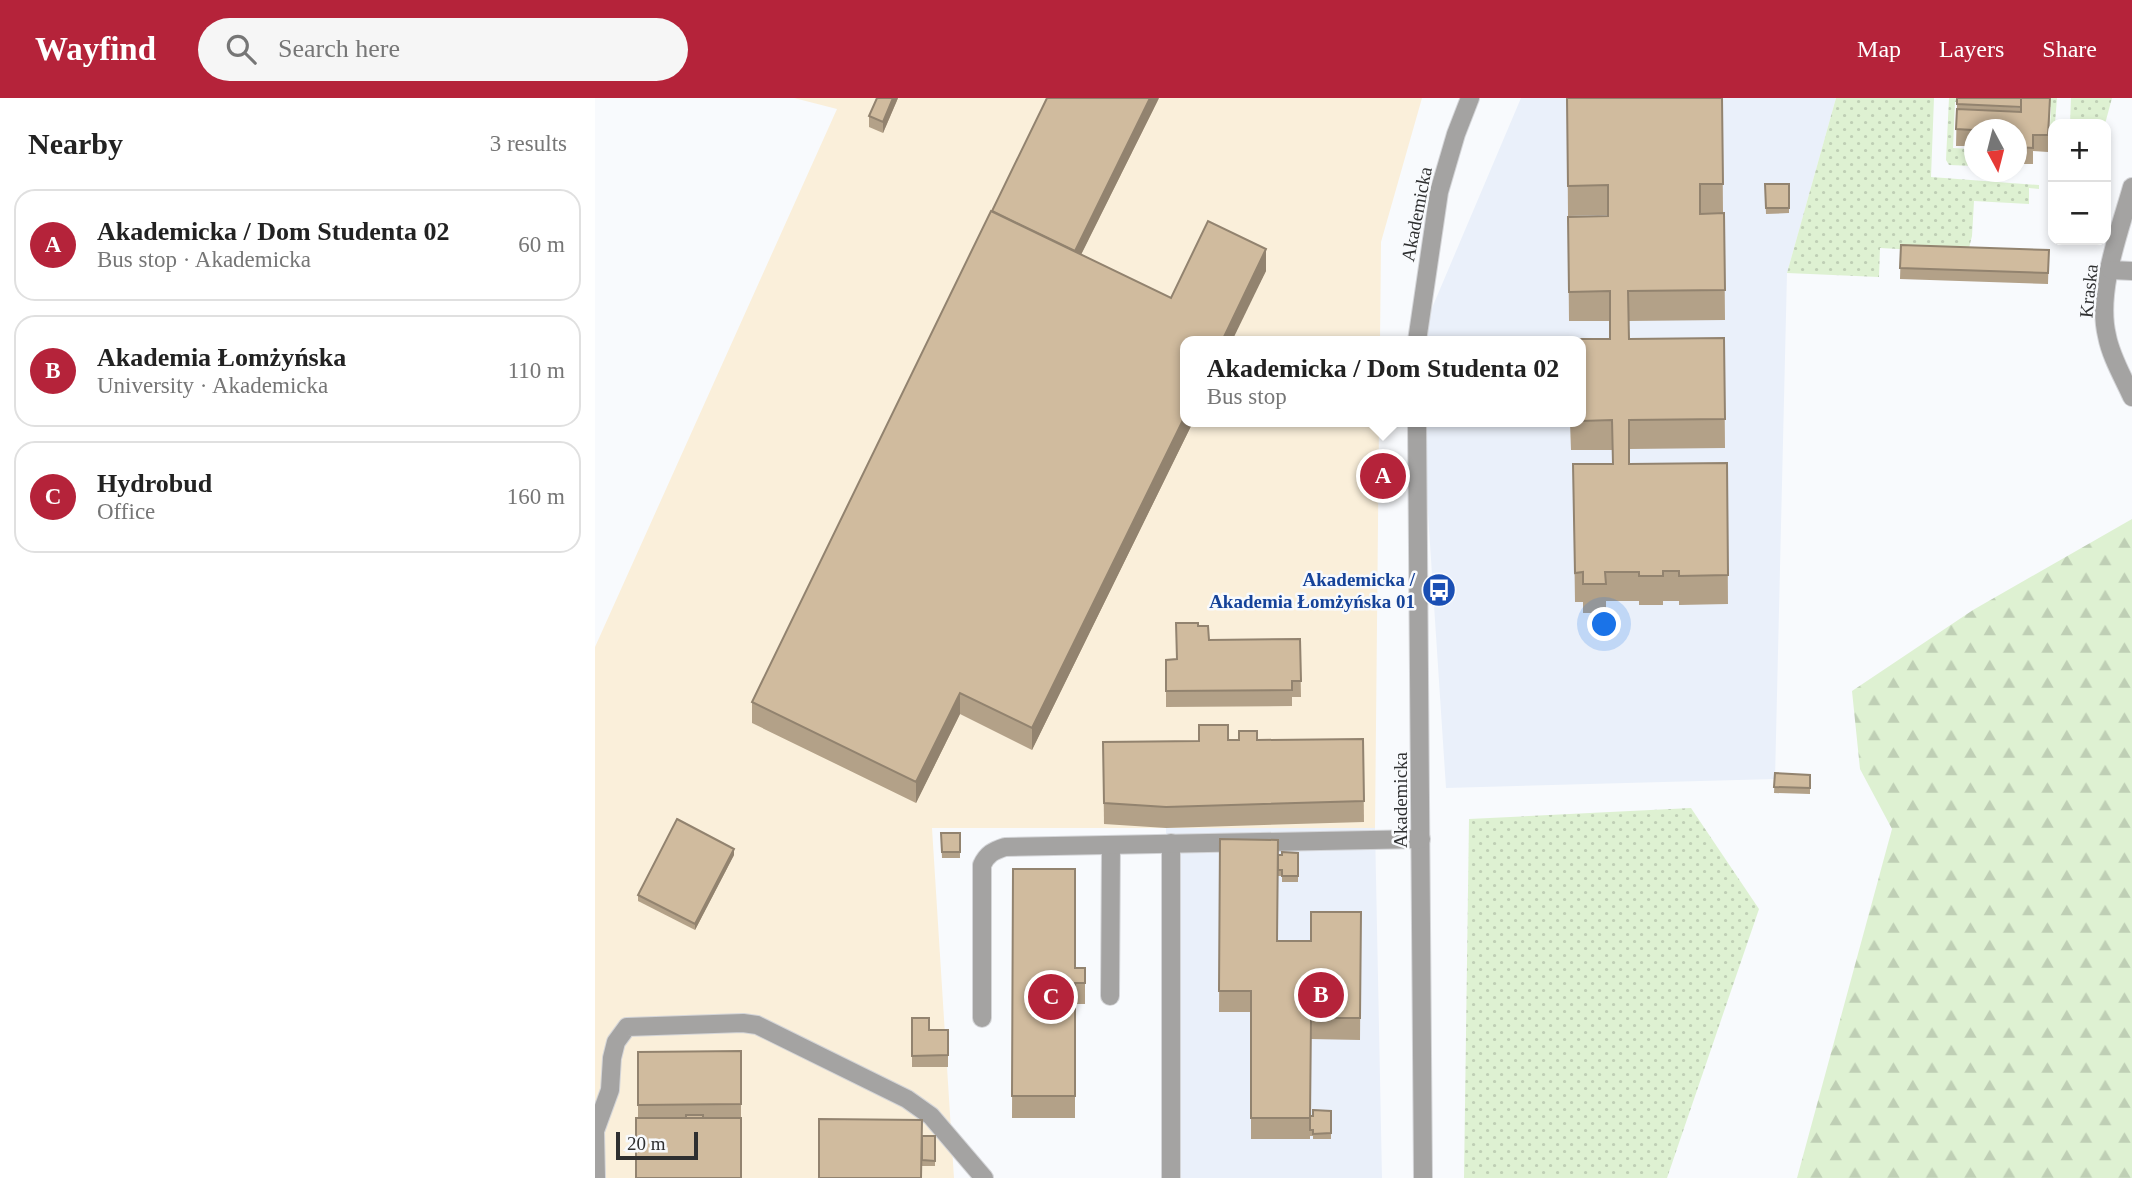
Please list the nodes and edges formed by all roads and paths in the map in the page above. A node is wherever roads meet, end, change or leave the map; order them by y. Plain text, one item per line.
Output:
1 (1470, 98) edge
2 (2132, 187) edge
3 (2111, 270) junction
4 (2132, 271) edge
5 (1418, 336) edge
6 (2132, 397) edge
7 (1417, 427) edge
8 (1421, 839) junction
9 (1171, 843) junction
10 (1111, 845) junction
11 (1110, 996) dead end
12 (982, 1017) dead end
13 (969, 1169) edge
14 (596, 1178) edge
15 (984, 1178) edge
16 (1171, 1178) edge
17 (1423, 1178) edge

1 - 5 street, Akademicka
2 - 3 street, Kraska
3 - 4 street
3 - 6 street, Kraska
7 - 8 street, Akademicka
8 - 9 street
8 - 17 street, Akademicka
9 - 10 street
9 - 16 street
10 - 11 street
10 - 12 street
13 - 14 street
13 - 15 street

